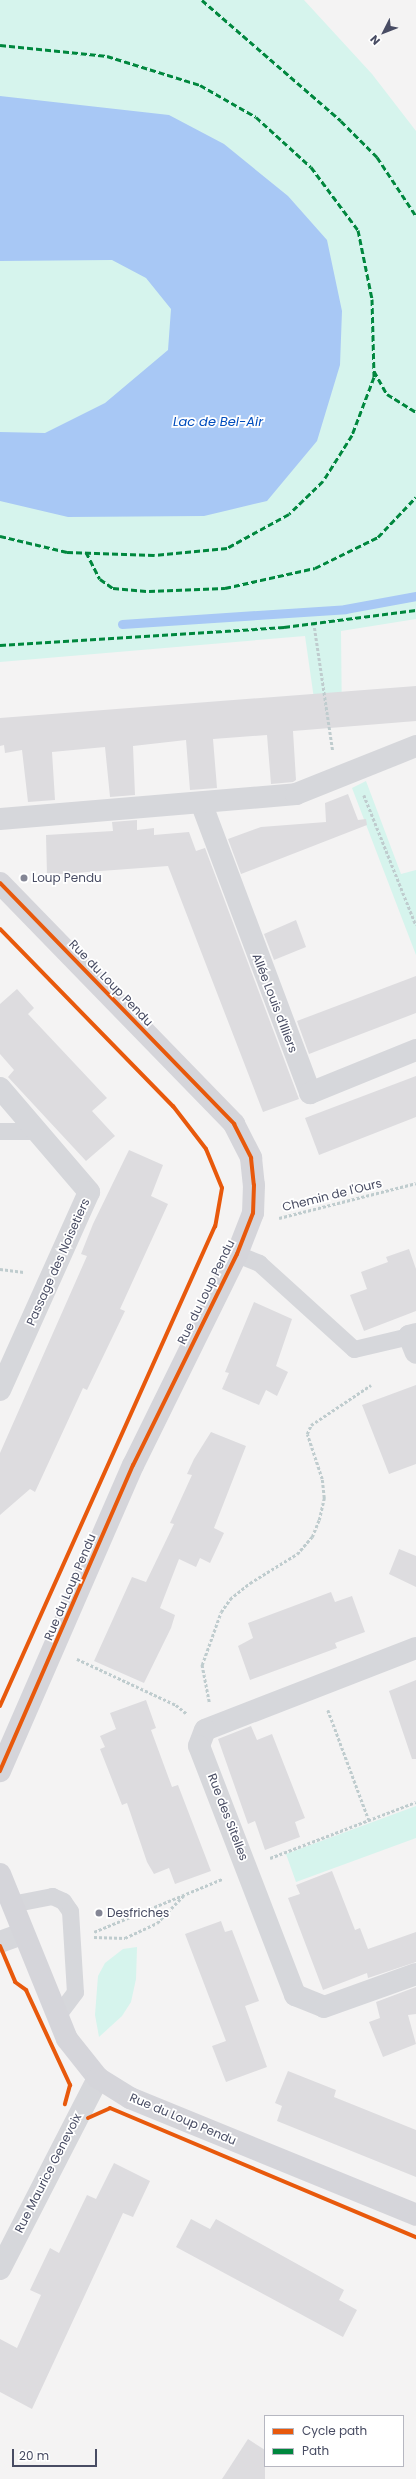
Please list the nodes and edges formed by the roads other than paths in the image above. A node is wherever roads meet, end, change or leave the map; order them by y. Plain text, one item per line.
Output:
1 (416, 746) edge
2 (202, 805) junction
3 (0, 819) edge
4 (0, 883) edge
5 (416, 1050) edge
6 (0, 1088) edge
7 (0, 1131) edge
8 (37, 1131) junction
9 (237, 1254) junction
10 (414, 1341) edge
11 (0, 1390) edge
12 (416, 1648) edge
13 (0, 1771) edge
14 (0, 1874) edge
15 (11, 1904) junction
16 (22, 1934) junction
17 (0, 1942) edge
18 (416, 1974) edge
19 (57, 2016) junction
20 (98, 2078) junction
21 (416, 2215) edge
22 (0, 2269) edge

1 - 2 street
2 - 3 street
2 - 5 street, Allée Louis d'Illiers
4 - 9 street, Rue du Loup Pendu
6 - 8 street, Passage des Noisetiers
7 - 8 lane
8 - 11 street, Passage des Noisetiers
9 - 10 lane
9 - 13 street, Rue du Loup Pendu
12 - 18 street, Rue des Sitelles
14 - 15 street, Rue du Loup Pendu
15 - 16 street, Rue du Loup Pendu
15 - 19 lane
16 - 17 street
16 - 19 street, Rue du Loup Pendu
19 - 20 street, Rue du Loup Pendu
20 - 21 street, Rue du Loup Pendu
20 - 22 street, Rue Maurice Genevoix

